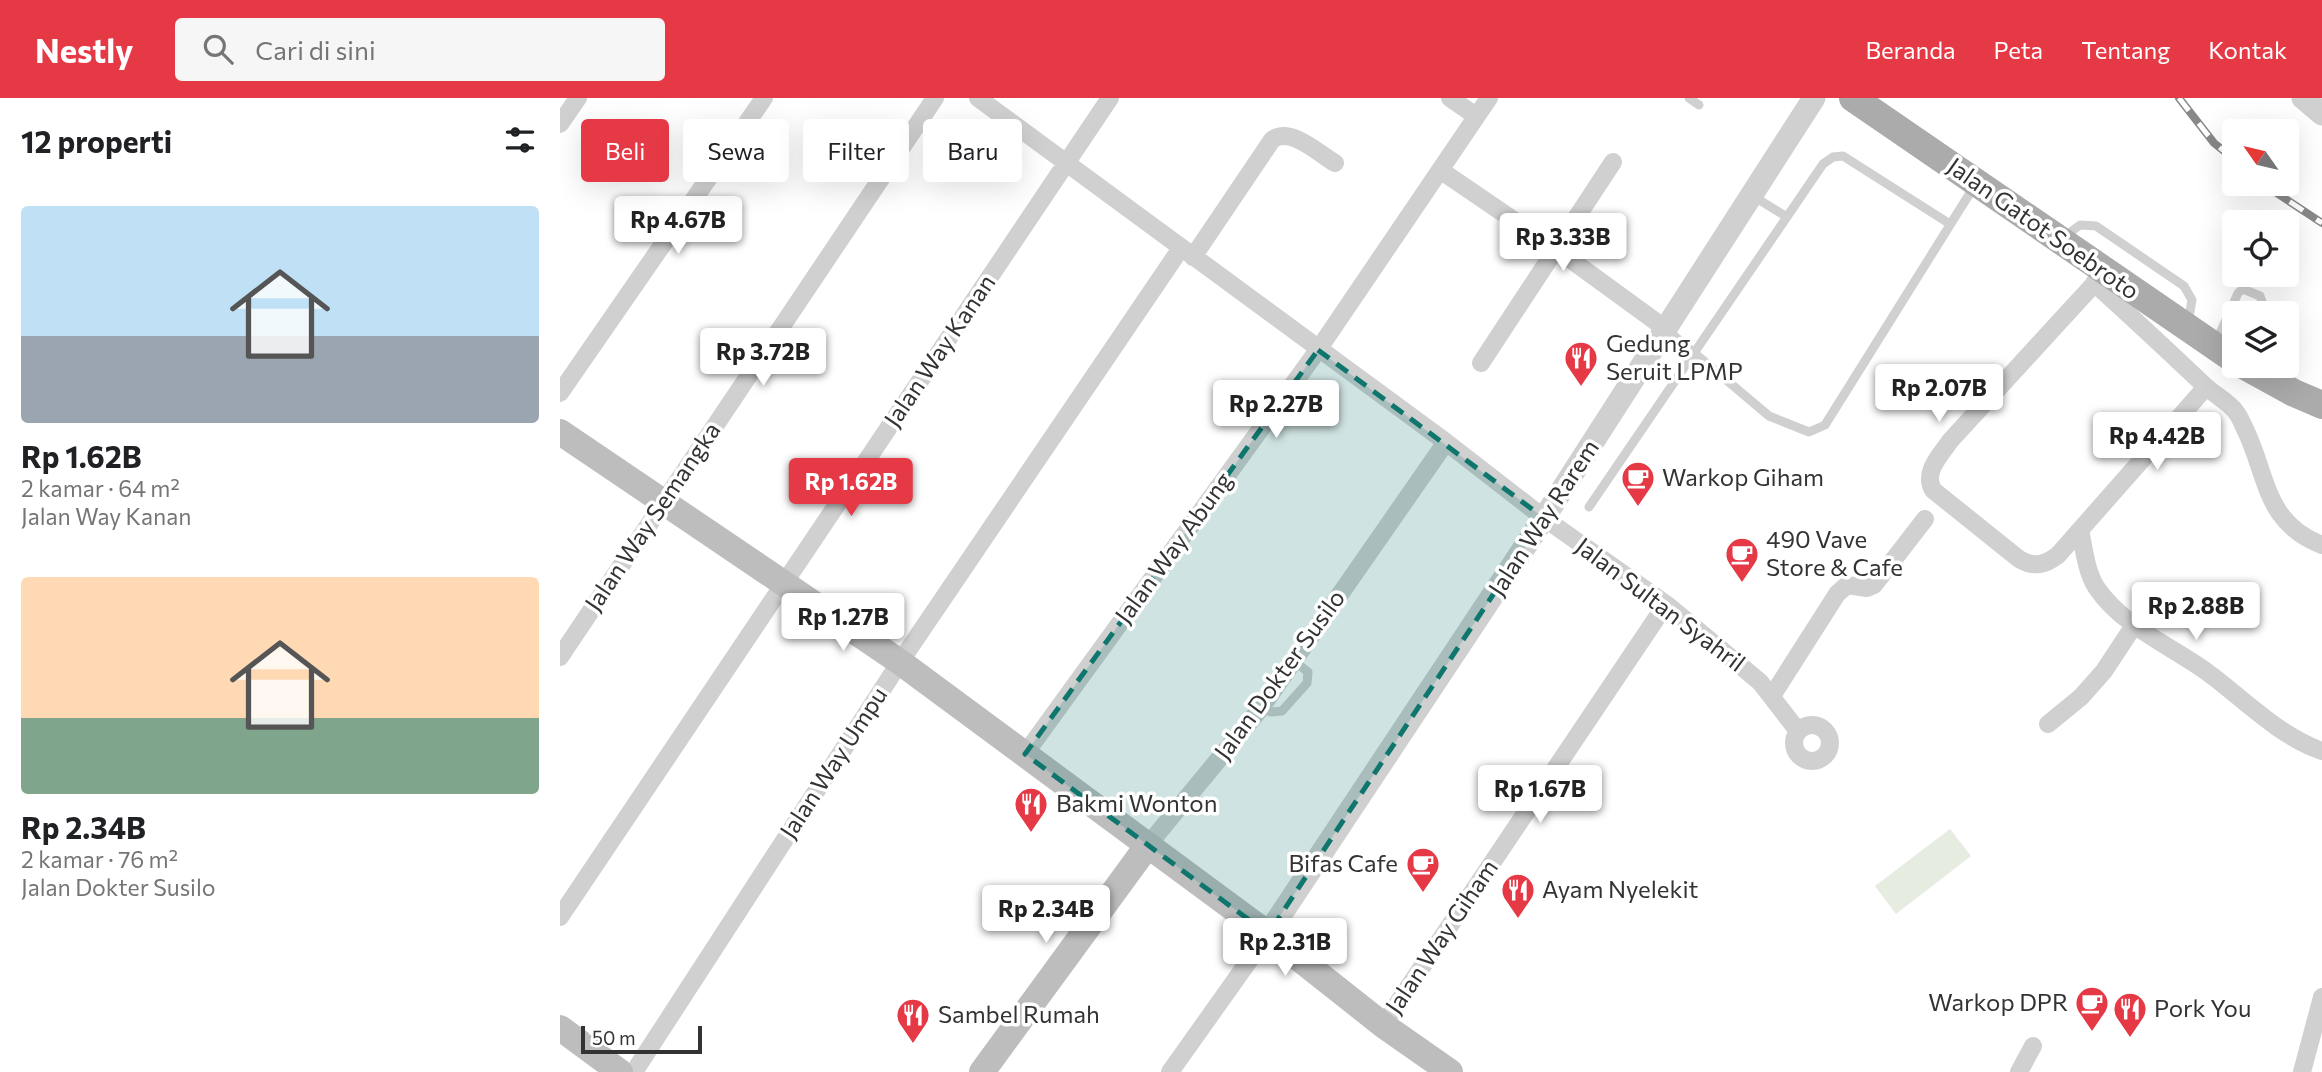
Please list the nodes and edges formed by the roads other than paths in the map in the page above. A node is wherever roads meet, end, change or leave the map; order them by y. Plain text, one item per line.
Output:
1 (578, 98) edge
2 (764, 98) edge
3 (935, 98) edge
4 (978, 98) edge
5 (1110, 98) edge
6 (1450, 98) edge
7 (1489, 98) edge
8 (1689, 98) edge
9 (1814, 98) edge
10 (1853, 98) edge
11 (2303, 98) edge
12 (1699, 105) dead end
13 (2322, 114) edge
14 (1476, 116) junction
15 (560, 124) edge
16 (1613, 162) dead end
17 (1335, 163) dead end
18 (1066, 164) junction
19 (1440, 170) junction
20 (1976, 183) junction
21 (1751, 195) junction
22 (1787, 217) junction
23 (1950, 224) junction
24 (2059, 240) junction
25 (1556, 249) junction
26 (1187, 253) junction
27 (2099, 278) junction
28 (2237, 301) edge
29 (2262, 301) edge
30 (2187, 328) junction
31 (1665, 329) junction
32 (1318, 350) junction
33 (2222, 350) edge
34 (1694, 353) junction
35 (1481, 363) dead end
36 (2269, 378) edge
37 (2206, 387) junction
38 (560, 393) edge
39 (2322, 405) edge
40 (560, 432) edge
41 (1446, 442) junction
42 (663, 502) junction
43 (1589, 507) dead end
44 (1544, 518) junction
45 (1926, 519) dead end
46 (2080, 530) junction
47 (2322, 545) edge
48 (783, 585) junction
49 (1666, 604) junction
50 (2135, 625) junction
51 (560, 657) edge
52 (900, 662) junction
53 (1772, 696) junction
54 (2048, 724) dead end
55 (1798, 731) dead end
56 (2322, 751) edge
57 (1025, 754) junction
58 (1148, 845) junction
59 (560, 917) edge
60 (1268, 934) junction
61 (2322, 997) edge
62 (1383, 1025) junction
63 (560, 1028) edge
64 (2033, 1046) dead end
65 (1446, 1071) edge
66 (620, 1072) edge
67 (635, 1072) edge
68 (982, 1072) edge
69 (1170, 1072) edge
70 (2019, 1072) edge
71 (2302, 1072) edge

1 - 15 street
2 - 38 street
3 - 42 street, Jalan Way Semangka
4 - 18 street, Jalan Sultan Syahril
5 - 18 street, Jalan Way Kanan
6 - 14 street
7 - 14 street, Jalan Way Abung
8 - 12 lane
9 - 21 street, Jalan Way Rarem
10 - 20 main road, Jalan Gatot Soebroto
11 - 13 street
14 - 19 street, Jalan Way Abung
16 - 25 street
17 - 26 street, Jalan Way Umpu
18 - 26 street, Jalan Sultan Syahril
18 - 48 street, Jalan Way Kanan
19 - 25 street
19 - 32 street, Jalan Way Abung
20 - 23 lane
20 - 24 main road, Jalan Gatot Soebroto
21 - 22 lane
21 - 31 street, Jalan Way Rarem
22 - 23 lane
22 - 34 lane
23 - 34 lane
24 - 27 main road, Jalan Gatot Soebroto
24 - 30 lane
25 - 31 street
25 - 35 street
26 - 32 street, Jalan Sultan Syahril
26 - 52 street, Jalan Way Umpu
27 - 30 main road, Jalan Gatot Soebroto
27 - 37 street
27 - 46 street
28 - 29 lane
30 - 33 main road, Jalan Gatot Soebroto
31 - 34 lane
31 - 44 street, Jalan Way Rarem
32 - 41 street, Jalan Sultan Syahril
32 - 57 street, Jalan Way Abung
34 - 43 lane
36 - 39 main road, Jalan Gatot Soebroto
37 - 46 street
37 - 47 street
40 - 42 main road
41 - 44 street, Jalan Sultan Syahril
41 - 58 street, Jalan Dokter Susilo
42 - 48 main road
42 - 51 street, Jalan Way Semangka
44 - 49 street, Jalan Sultan Syahril
44 - 60 street, Jalan Way Rarem
45 - 53 street
46 - 50 street
48 - 52 main road
48 - 59 street, Jalan Way Kanan
49 - 53 street, Jalan Sultan Syahril
49 - 62 street, Jalan Way Giham
50 - 54 street
50 - 56 street
52 - 57 main road
52 - 67 street, Jalan Way Umpu
53 - 55 street, Jalan Sultan Syahril
57 - 58 main road
58 - 60 main road
58 - 68 main road, Jalan Dokter Susilo
60 - 62 main road
60 - 69 street
61 - 71 street
62 - 65 main road
63 - 66 main road
64 - 70 street

